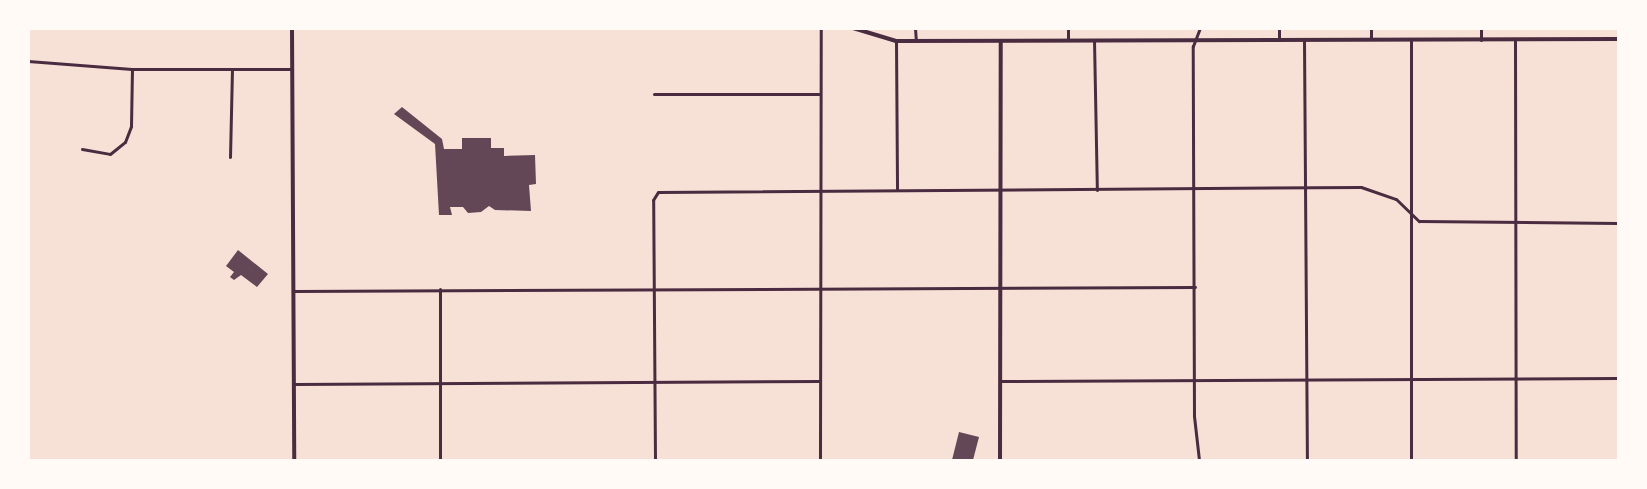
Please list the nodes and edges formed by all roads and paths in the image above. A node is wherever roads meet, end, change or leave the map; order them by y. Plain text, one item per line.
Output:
1 (292, 28) edge
2 (821, 28) edge
3 (853, 28) edge
4 (915, 28) edge
5 (1068, 28) edge
6 (1200, 28) edge
7 (1279, 28) edge
8 (1371, 28) edge
9 (1481, 28) edge
10 (1197, 39) junction
11 (1371, 39) junction
12 (1411, 39) junction
13 (1618, 39) edge
14 (1094, 40) junction
15 (1279, 40) junction
16 (1304, 40) junction
17 (1481, 40) junction
18 (1515, 40) junction
19 (896, 41) junction
20 (916, 41) junction
21 (1001, 41) junction
22 (1068, 42) junction
23 (28, 61) edge
24 (132, 69) junction
25 (292, 69) junction
26 (232, 71) junction
27 (654, 94) dead end
28 (819, 94) junction
29 (82, 149) dead end
30 (230, 157) dead end
31 (1000, 188) junction
32 (1194, 188) junction
33 (1304, 188) junction
34 (897, 189) junction
35 (819, 190) junction
36 (1097, 190) junction
37 (1411, 217) junction
38 (1516, 221) junction
39 (1618, 223) edge
40 (1000, 285) junction
41 (819, 286) junction
42 (654, 287) junction
43 (1195, 287) junction
44 (440, 289) junction
45 (293, 291) junction
46 (1618, 378) edge
47 (1515, 379) junction
48 (1194, 380) junction
49 (1307, 380) junction
50 (1411, 380) junction
51 (820, 381) junction
52 (1000, 381) junction
53 (654, 382) junction
54 (294, 384) junction
55 (440, 385) junction
56 (294, 460) edge
57 (440, 460) edge
58 (655, 460) edge
59 (820, 460) edge
60 (1000, 460) edge
61 (1199, 460) edge
62 (1307, 460) edge
63 (1411, 460) edge
64 (1516, 460) edge

1 - 25 street
2 - 28 street
3 - 19 street
4 - 20 street
5 - 22 street
6 - 10 street
7 - 15 street
8 - 11 street
9 - 17 street
10 - 14 street
10 - 15 street
10 - 32 street
11 - 12 street
11 - 16 street
12 - 17 street
12 - 37 street
13 - 18 street
14 - 22 street
14 - 36 street
15 - 16 street
16 - 33 street
17 - 18 street
18 - 38 street
19 - 20 street
19 - 34 street
20 - 21 street
21 - 22 street
21 - 31 street
23 - 24 street
24 - 26 street
24 - 29 street
25 - 26 street
25 - 45 street
26 - 30 street
27 - 28 street
28 - 35 street
31 - 34 street
31 - 36 street
31 - 40 street
32 - 33 street
32 - 36 street
32 - 43 street
33 - 37 street
33 - 49 street
34 - 35 street
35 - 41 street
35 - 42 street
37 - 38 street
37 - 50 street
38 - 39 street
38 - 47 street
40 - 41 street
40 - 43 street
40 - 52 street
41 - 42 street
41 - 51 street
42 - 44 street
42 - 53 street
43 - 48 street
44 - 45 street
44 - 55 street
45 - 54 street
46 - 47 street
47 - 50 street
47 - 64 street
48 - 49 street
48 - 52 street
48 - 61 street
49 - 50 street
49 - 62 street
50 - 63 street
51 - 53 street
51 - 59 street
52 - 60 street
53 - 55 street
53 - 58 street
54 - 55 street
54 - 56 street
55 - 57 street

